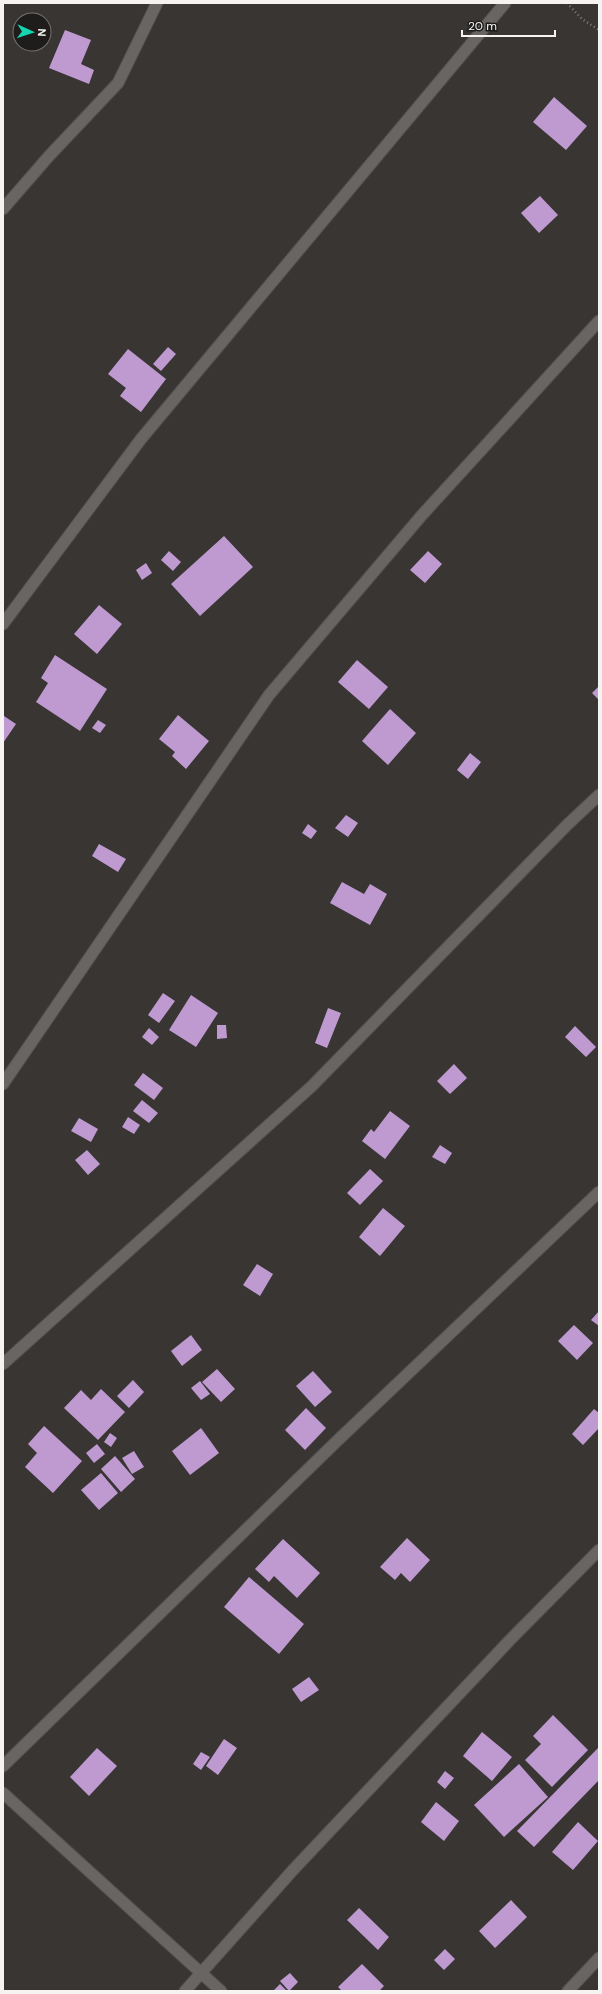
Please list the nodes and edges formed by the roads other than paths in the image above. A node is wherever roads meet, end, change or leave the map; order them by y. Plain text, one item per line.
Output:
1 (157, 3) edge
2 (505, 3) edge
3 (3, 209) edge
4 (599, 321) edge
5 (3, 624) edge
6 (599, 795) edge
7 (3, 1084) edge
8 (599, 1192) edge
9 (3, 1364) edge
10 (599, 1550) edge
11 (3, 1766) edge
12 (3, 1793) edge
13 (599, 1958) edge
14 (202, 1974) junction
15 (185, 1991) edge
16 (221, 1991) edge
17 (568, 1991) edge

1 - 3 street
2 - 5 street
4 - 7 street
6 - 9 street
8 - 11 street
10 - 14 street
12 - 14 street
13 - 17 street
14 - 15 street
14 - 16 street

